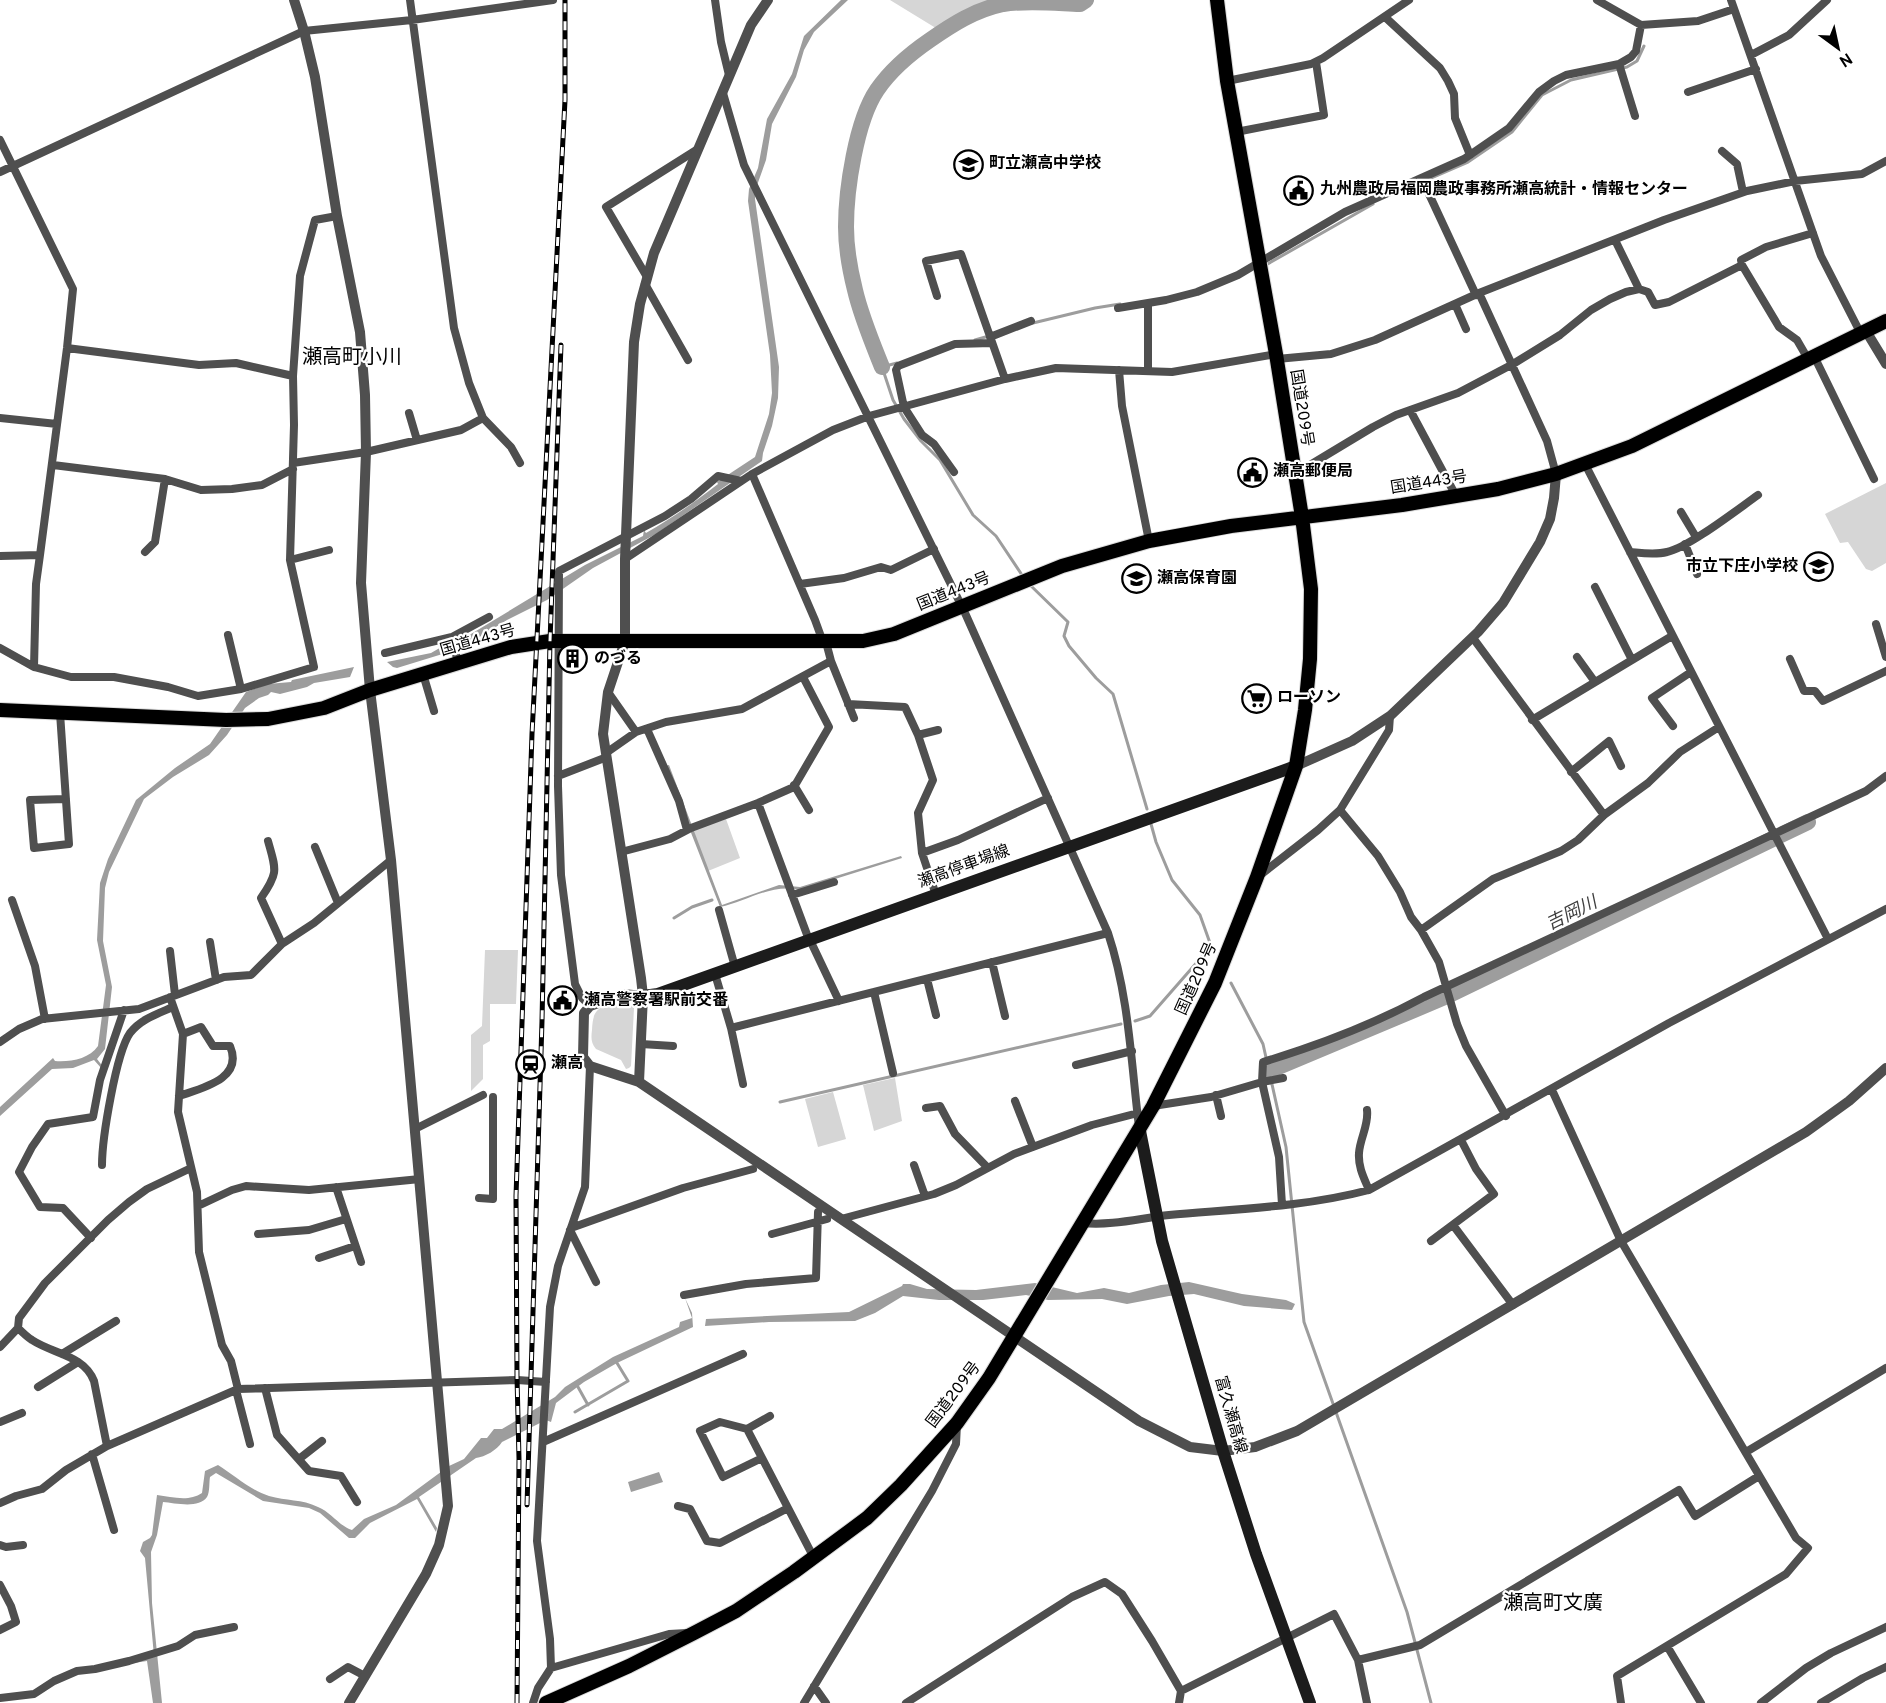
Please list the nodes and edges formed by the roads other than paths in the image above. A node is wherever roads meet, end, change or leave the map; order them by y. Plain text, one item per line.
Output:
1 (294, 0) edge
2 (410, 0) edge
3 (552, 0) edge
4 (715, 0) edge
5 (768, 0) edge
6 (1217, 0) edge
7 (1409, 0) edge
8 (1597, 0) edge
9 (1827, 0) edge
10 (1733, 5) edge
11 (1385, 17) junction
12 (412, 20) junction
13 (1641, 26) junction
14 (304, 31) junction
15 (1751, 54) junction
16 (1316, 62) junction
17 (1619, 64) junction
18 (1756, 69) junction
19 (729, 75) junction
20 (1227, 81) junction
21 (1688, 92) dead end
22 (723, 93) junction
23 (1635, 116) dead end
24 (1236, 132) junction
25 (0, 140) edge
26 (698, 149) junction
27 (1722, 151) dead end
28 (1470, 155) junction
29 (1886, 161) edge
30 (13, 165) junction
31 (0, 172) edge
32 (1422, 179) junction
33 (1795, 181) junction
34 (1743, 192) junction
35 (337, 216) junction
36 (1813, 233) junction
37 (1615, 240) junction
38 (1260, 263) junction
39 (1742, 265) junction
40 (646, 281) junction
41 (1639, 289) junction
42 (1477, 294) junction
43 (937, 296) dead end
44 (1148, 304) junction
45 (1455, 304) junction
46 (1118, 308) dead end
47 (1031, 321) dead end
48 (1886, 321) edge
49 (1466, 330) dead end
50 (1863, 332) junction
51 (991, 340) junction
52 (67, 348) junction
53 (1277, 357) junction
54 (1811, 358) junction
55 (688, 360) dead end
56 (1512, 364) junction
57 (1886, 364) edge
58 (1119, 370) junction
59 (1148, 371) junction
60 (292, 376) junction
61 (1005, 379) junction
62 (904, 407) junction
63 (1410, 411) junction
64 (409, 413) dead end
65 (869, 416) junction
66 (0, 418) edge
67 (483, 418) junction
68 (57, 424) junction
69 (417, 440) junction
70 (366, 452) junction
71 (520, 463) dead end
72 (1585, 464) junction
73 (53, 465) junction
74 (293, 466) junction
75 (954, 472) dead end
76 (752, 474) junction
77 (1295, 474) junction
78 (1556, 474) junction
79 (165, 479) junction
80 (1874, 479) dead end
81 (741, 481) junction
82 (1758, 495) dead end
83 (1456, 496) junction
84 (1681, 512) dead end
85 (1302, 517) junction
86 (626, 537) junction
87 (1696, 537) junction
88 (1149, 541) junction
89 (1685, 544) junction
90 (934, 549) junction
91 (328, 550) dead end
92 (146, 552) dead end
93 (1630, 552) junction
94 (0, 555) edge
95 (40, 555) junction
96 (625, 559) junction
97 (290, 560) junction
98 (1697, 574) dead end
99 (800, 584) junction
100 (1595, 587) dead end
101 (962, 607) junction
102 (489, 617) dead end
103 (1876, 624) dead end
104 (228, 635) dead end
105 (1672, 636) junction
106 (452, 637) junction
107 (1473, 638) junction
108 (559, 640) junction
109 (625, 641) junction
110 (824, 642) junction
111 (0, 648) edge
112 (385, 653) dead end
113 (1577, 657) dead end
114 (1886, 657) edge
115 (1790, 659) dead end
116 (1632, 660) junction
117 (831, 661) junction
118 (458, 663) junction
119 (34, 668) junction
120 (1886, 671) edge
121 (1691, 672) junction
122 (423, 674) junction
123 (803, 677) junction
124 (1595, 682) junction
125 (241, 689) junction
126 (370, 690) junction
127 (608, 692) junction
128 (849, 704) junction
129 (0, 710) edge
130 (434, 711) dead end
131 (60, 713) junction
132 (1390, 716) junction
133 (854, 718) dead end
134 (1532, 720) junction
135 (1673, 726) dead end
136 (1719, 727) junction
137 (647, 729) junction
138 (938, 730) dead end
139 (636, 732) junction
140 (918, 735) junction
141 (606, 755) junction
142 (1296, 766) junction
143 (1621, 766) dead end
144 (1571, 772) junction
145 (558, 776) junction
146 (1886, 776) edge
147 (794, 785) junction
148 (1048, 798) junction
149 (66, 799) junction
150 (758, 803) junction
151 (809, 810) dead end
152 (1340, 810) junction
153 (1604, 815) junction
154 (687, 830) junction
155 (1774, 834) junction
156 (268, 841) dead end
157 (315, 847) dead end
158 (1070, 847) junction
159 (621, 852) junction
160 (922, 853) junction
161 (392, 860) junction
162 (1257, 877) junction
163 (834, 882) dead end
164 (792, 895) junction
165 (936, 895) junction
166 (12, 900) dead end
167 (338, 903) junction
168 (1886, 909) edge
169 (719, 910) dead end
170 (1421, 930) junction
171 (1108, 933) junction
172 (1828, 939) junction
173 (810, 940) junction
174 (210, 942) dead end
175 (282, 944) junction
176 (171, 951) dead end
177 (992, 962) junction
178 (735, 967) junction
179 (715, 974) junction
180 (927, 979) junction
181 (216, 980) junction
182 (1447, 988) junction
183 (874, 992) junction
184 (172, 996) junction
185 (643, 996) junction
186 (839, 1001) junction
187 (173, 1006) junction
188 (590, 1006) junction
189 (124, 1010) junction
190 (936, 1015) dead end
191 (1005, 1016) dead end
192 (45, 1019) junction
193 (731, 1028) junction
194 (183, 1034) junction
195 (0, 1042) edge
196 (641, 1044) junction
197 (673, 1046) dead end
198 (1132, 1051) junction
199 (1076, 1065) dead end
200 (590, 1066) junction
201 (1886, 1068) edge
202 (893, 1073) dead end
203 (1282, 1078) dead end
204 (639, 1082) junction
205 (1262, 1082) junction
206 (743, 1084) dead end
207 (1552, 1090) junction
208 (483, 1095) dead end
209 (1216, 1095) junction
210 (179, 1096) junction
211 (493, 1097) dead end
212 (1014, 1101) dead end
213 (1153, 1106) junction
214 (926, 1108) dead end
215 (1367, 1110) dead end
216 (1138, 1113) junction
217 (1221, 1116) dead end
218 (1506, 1116) junction
219 (415, 1129) junction
220 (1140, 1131) junction
221 (1461, 1140) junction
222 (1033, 1147) junction
223 (102, 1165) dead end
224 (914, 1165) dead end
225 (191, 1168) junction
226 (988, 1168) junction
227 (753, 1169) dead end
228 (420, 1179) junction
229 (336, 1187) junction
230 (1369, 1191) junction
231 (925, 1196) junction
232 (479, 1198) dead end
233 (1282, 1205) junction
234 (198, 1206) junction
235 (1156, 1216) junction
236 (818, 1217) junction
237 (346, 1219) junction
238 (827, 1219) dead end
239 (841, 1219) junction
240 (1083, 1223) junction
241 (1453, 1225) junction
242 (571, 1229) junction
243 (258, 1234) dead end
244 (772, 1234) dead end
245 (91, 1238) junction
246 (1431, 1241) dead end
247 (1621, 1241) junction
248 (356, 1246) junction
249 (319, 1258) dead end
250 (361, 1262) dead end
251 (596, 1282) dead end
252 (684, 1295) dead end
253 (1513, 1305) junction
254 (116, 1321) dead end
255 (18, 1328) junction
256 (1015, 1335) junction
257 (0, 1347) edge
258 (63, 1354) junction
259 (743, 1354) dead end
260 (78, 1362) junction
261 (1886, 1368) edge
262 (438, 1382) junction
263 (546, 1382) junction
264 (38, 1387) dead end
265 (264, 1388) junction
266 (237, 1389) junction
267 (22, 1413) dead end
268 (770, 1416) dead end
269 (0, 1422) edge
270 (957, 1423) junction
271 (747, 1429) junction
272 (322, 1441) dead end
273 (543, 1442) junction
274 (250, 1444) dead end
275 (106, 1446) junction
276 (1223, 1451) junction
277 (1746, 1452) junction
278 (92, 1454) junction
279 (762, 1458) junction
280 (299, 1459) junction
281 (1759, 1476) junction
282 (357, 1502) dead end
283 (0, 1503) edge
284 (678, 1506) dead end
285 (788, 1508) junction
286 (114, 1530) dead end
287 (0, 1545) edge
288 (23, 1545) dead end
289 (814, 1558) junction
290 (0, 1586) edge
291 (234, 1627) dead end
292 (1886, 1627) edge
293 (0, 1630) edge
294 (694, 1633) junction
295 (1287, 1637) junction
296 (1667, 1646) junction
297 (1358, 1660) junction
298 (1886, 1667) edge
299 (551, 1668) junction
300 (365, 1676) junction
301 (330, 1679) dead end
302 (814, 1686) junction
303 (1181, 1691) junction
304 (0, 1700) edge
305 (349, 1703) edge
306 (533, 1703) edge
307 (546, 1703) edge
308 (804, 1703) edge
309 (826, 1703) edge
310 (906, 1703) edge
311 (1179, 1703) edge
312 (1310, 1703) edge
313 (1367, 1703) edge
314 (1621, 1703) edge
315 (1701, 1703) edge
316 (1761, 1703) edge
317 (1821, 1703) edge

1 - 14 street
2 - 12 street
3 - 12 street
4 - 19 street
5 - 19 street
6 - 20 highway, 国道209号
7 - 11 street
8 - 13 street
9 - 15 street
10 - 13 street
10 - 15 street
11 - 16 street
11 - 28 street
12 - 14 street
12 - 67 street
13 - 17 street
14 - 30 street
14 - 35 street
15 - 18 street
16 - 20 street
16 - 24 street
17 - 23 street
17 - 28 street
18 - 21 street
18 - 33 street
19 - 22 street
20 - 24 highway, 国道209号
22 - 26 street
22 - 65 street
24 - 38 highway, 国道209号
25 - 30 street
26 - 40 street
26 - 40 street
27 - 34 street
28 - 32 street
29 - 33 street
30 - 31 street
30 - 52 street
32 - 38 street
32 - 42 street
33 - 34 street
33 - 36 street
34 - 37 street
35 - 60 street
35 - 70 street
36 - 39 street
36 - 50 street
37 - 41 street
37 - 42 street
38 - 44 street
38 - 53 highway, 国道209号
39 - 41 street
39 - 54 street
40 - 55 street
40 - 86 street
41 - 56 street
42 - 45 street
42 - 56 street
43 - 51 street
44 - 46 street
44 - 59 street
45 - 49 street
45 - 53 street
47 - 51 street
48 - 50 highway, 国道443号
50 - 54 highway, 国道443号
50 - 57 street
51 - 61 street
51 - 62 street
52 - 60 street
52 - 68 street
53 - 59 street
53 - 77 highway, 国道209号
54 - 72 highway, 国道443号
54 - 80 street
56 - 63 street
56 - 78 street
58 - 59 street
58 - 61 street
58 - 88 street
60 - 74 street
61 - 62 street
62 - 65 street
62 - 75 street
63 - 77 street
63 - 83 street
64 - 69 street
65 - 76 street
65 - 90 street
66 - 68 street
67 - 69 street
67 - 71 street
68 - 73 street
69 - 70 street
70 - 74 street
70 - 126 street
72 - 78 highway, 国道443号
72 - 93 street
73 - 79 street
73 - 95 street
74 - 79 street
74 - 97 street
76 - 81 street
76 - 99 street
77 - 85 highway, 国道209号
78 - 83 highway, 国道443号
78 - 107 street
79 - 92 street
81 - 86 street
81 - 96 street
82 - 87 street
83 - 85 highway, 国道443号
84 - 87 street
85 - 88 highway, 国道443号
85 - 142 highway, 国道209号
86 - 96 street
86 - 108 street
87 - 89 street
88 - 101 highway, 国道443号
89 - 93 street
89 - 98 street
90 - 99 street
90 - 101 street
91 - 97 street
93 - 105 street
94 - 95 street
95 - 119 street
96 - 109 street
97 - 125 street
99 - 110 street
100 - 116 street
101 - 110 highway, 国道443号
101 - 148 street
102 - 106 street
103 - 114 street
104 - 125 street
105 - 116 street
105 - 121 street
106 - 112 street
106 - 118 street
107 - 132 street
107 - 134 street
108 - 109 highway, 国道443号
108 - 118 highway, 国道443号
108 - 145 street
109 - 110 highway, 国道443号
109 - 127 street
110 - 117 street
111 - 119 street
113 - 124 street
115 - 120 street
116 - 124 street
117 - 123 street
117 - 128 street
118 - 122 highway, 国道443号
119 - 125 street
121 - 135 street
121 - 136 street
122 - 126 highway, 国道443号
122 - 130 street
123 - 137 street
123 - 147 street
124 - 134 street
126 - 131 highway, 国道443号
126 - 161 street
127 - 139 street
127 - 141 street
128 - 133 street
128 - 140 street
129 - 131 highway, 国道443号
131 - 149 street
132 - 142 street
132 - 152 street
134 - 144 street
136 - 153 street
136 - 155 street
137 - 139 street
137 - 154 street
138 - 140 street
139 - 141 street
140 - 160 street
141 - 145 street
141 - 159 street
142 - 158 main road, 瀬高停車場線
142 - 162 highway, 国道209号
143 - 144 street
144 - 153 street
145 - 188 street
146 - 155 street
147 - 150 street
147 - 151 street
148 - 158 street
148 - 160 street
149 - 149 street
150 - 154 street
150 - 164 street
152 - 162 street
152 - 170 street
153 - 170 street
154 - 159 street
155 - 172 street
155 - 182 street
156 - 175 street
157 - 167 street
158 - 165 main road, 瀬高停車場線
158 - 171 street
159 - 185 street
160 - 165 street
161 - 167 street
161 - 219 street
162 - 213 highway, 国道209号
163 - 164 street
164 - 173 street
165 - 173 main road, 瀬高停車場線
166 - 192 street
167 - 175 street
168 - 172 street
169 - 178 street
170 - 182 street
171 - 177 street
171 - 198 street
172 - 207 street
173 - 178 main road, 瀬高停車場線
173 - 186 street
174 - 181 street
175 - 181 street
176 - 184 street
177 - 180 street
177 - 191 street
178 - 179 main road, 瀬高停車場線
179 - 185 main road, 瀬高停車場線
179 - 193 street
180 - 183 street
180 - 190 street
181 - 184 street
182 - 205 street
182 - 218 street
183 - 186 street
183 - 202 street
184 - 187 street
184 - 189 street
185 - 188 street
185 - 196 street
186 - 193 street
187 - 194 street
187 - 223 street
188 - 200 street
189 - 192 street
189 - 245 street
192 - 195 street
193 - 206 street
194 - 210 street
194 - 210 street
196 - 197 street
196 - 204 street
198 - 199 street
198 - 216 street
200 - 204 street
200 - 242 street
201 - 247 street
203 - 205 street
204 - 239 street
205 - 209 street
205 - 233 street
207 - 218 street
207 - 247 street
208 - 219 street
209 - 213 street
209 - 217 street
210 - 225 street
211 - 232 street
212 - 222 street
213 - 220 highway, 国道209号
214 - 226 street
215 - 230 street
216 - 220 street
216 - 222 street
218 - 221 street
219 - 228 street
220 - 235 main road, 富久瀬高線
220 - 240 highway, 国道209号
221 - 230 street
221 - 241 street
222 - 226 street
224 - 231 street
225 - 234 street
225 - 245 street
226 - 231 street
227 - 242 street
228 - 229 street
228 - 262 street
229 - 234 street
229 - 237 street
230 - 233 street
231 - 239 street
233 - 235 street
234 - 266 street
235 - 240 street
235 - 276 main road, 富久瀬高線
236 - 238 street
236 - 244 street
236 - 252 street
237 - 243 street
237 - 248 street
239 - 256 street
240 - 256 highway, 国道209号
241 - 246 street
241 - 253 street
242 - 251 street
242 - 263 street
245 - 255 street
247 - 253 street
247 - 277 street
248 - 249 street
248 - 250 street
253 - 276 street
254 - 258 street
255 - 257 street
255 - 258 street
256 - 270 highway, 国道209号
256 - 276 street
258 - 260 street
259 - 273 street
260 - 264 street
260 - 275 street
261 - 277 street
262 - 263 street
262 - 265 street
262 - 300 street
263 - 273 street
265 - 266 street
265 - 280 street
266 - 274 street
266 - 275 street
267 - 269 street
268 - 271 street
270 - 289 highway, 国道209号
270 - 302 street
271 - 279 street
271 - 279 street
272 - 280 street
273 - 299 street
275 - 278 street
276 - 295 main road, 富久瀬高線
277 - 281 street
278 - 283 street
278 - 286 street
279 - 285 street
280 - 282 street
281 - 296 street
281 - 297 street
284 - 285 street
285 - 289 street
287 - 288 street
289 - 294 highway, 国道209号
290 - 293 street
291 - 304 street
292 - 316 street
294 - 299 street
294 - 307 highway, 国道209号
295 - 297 street
295 - 303 street
295 - 312 main road, 富久瀬高線
296 - 314 street
296 - 315 street
297 - 313 street
298 - 317 street
299 - 306 street
300 - 301 street
300 - 305 street
302 - 308 street
302 - 309 street
303 - 310 street
303 - 311 street

